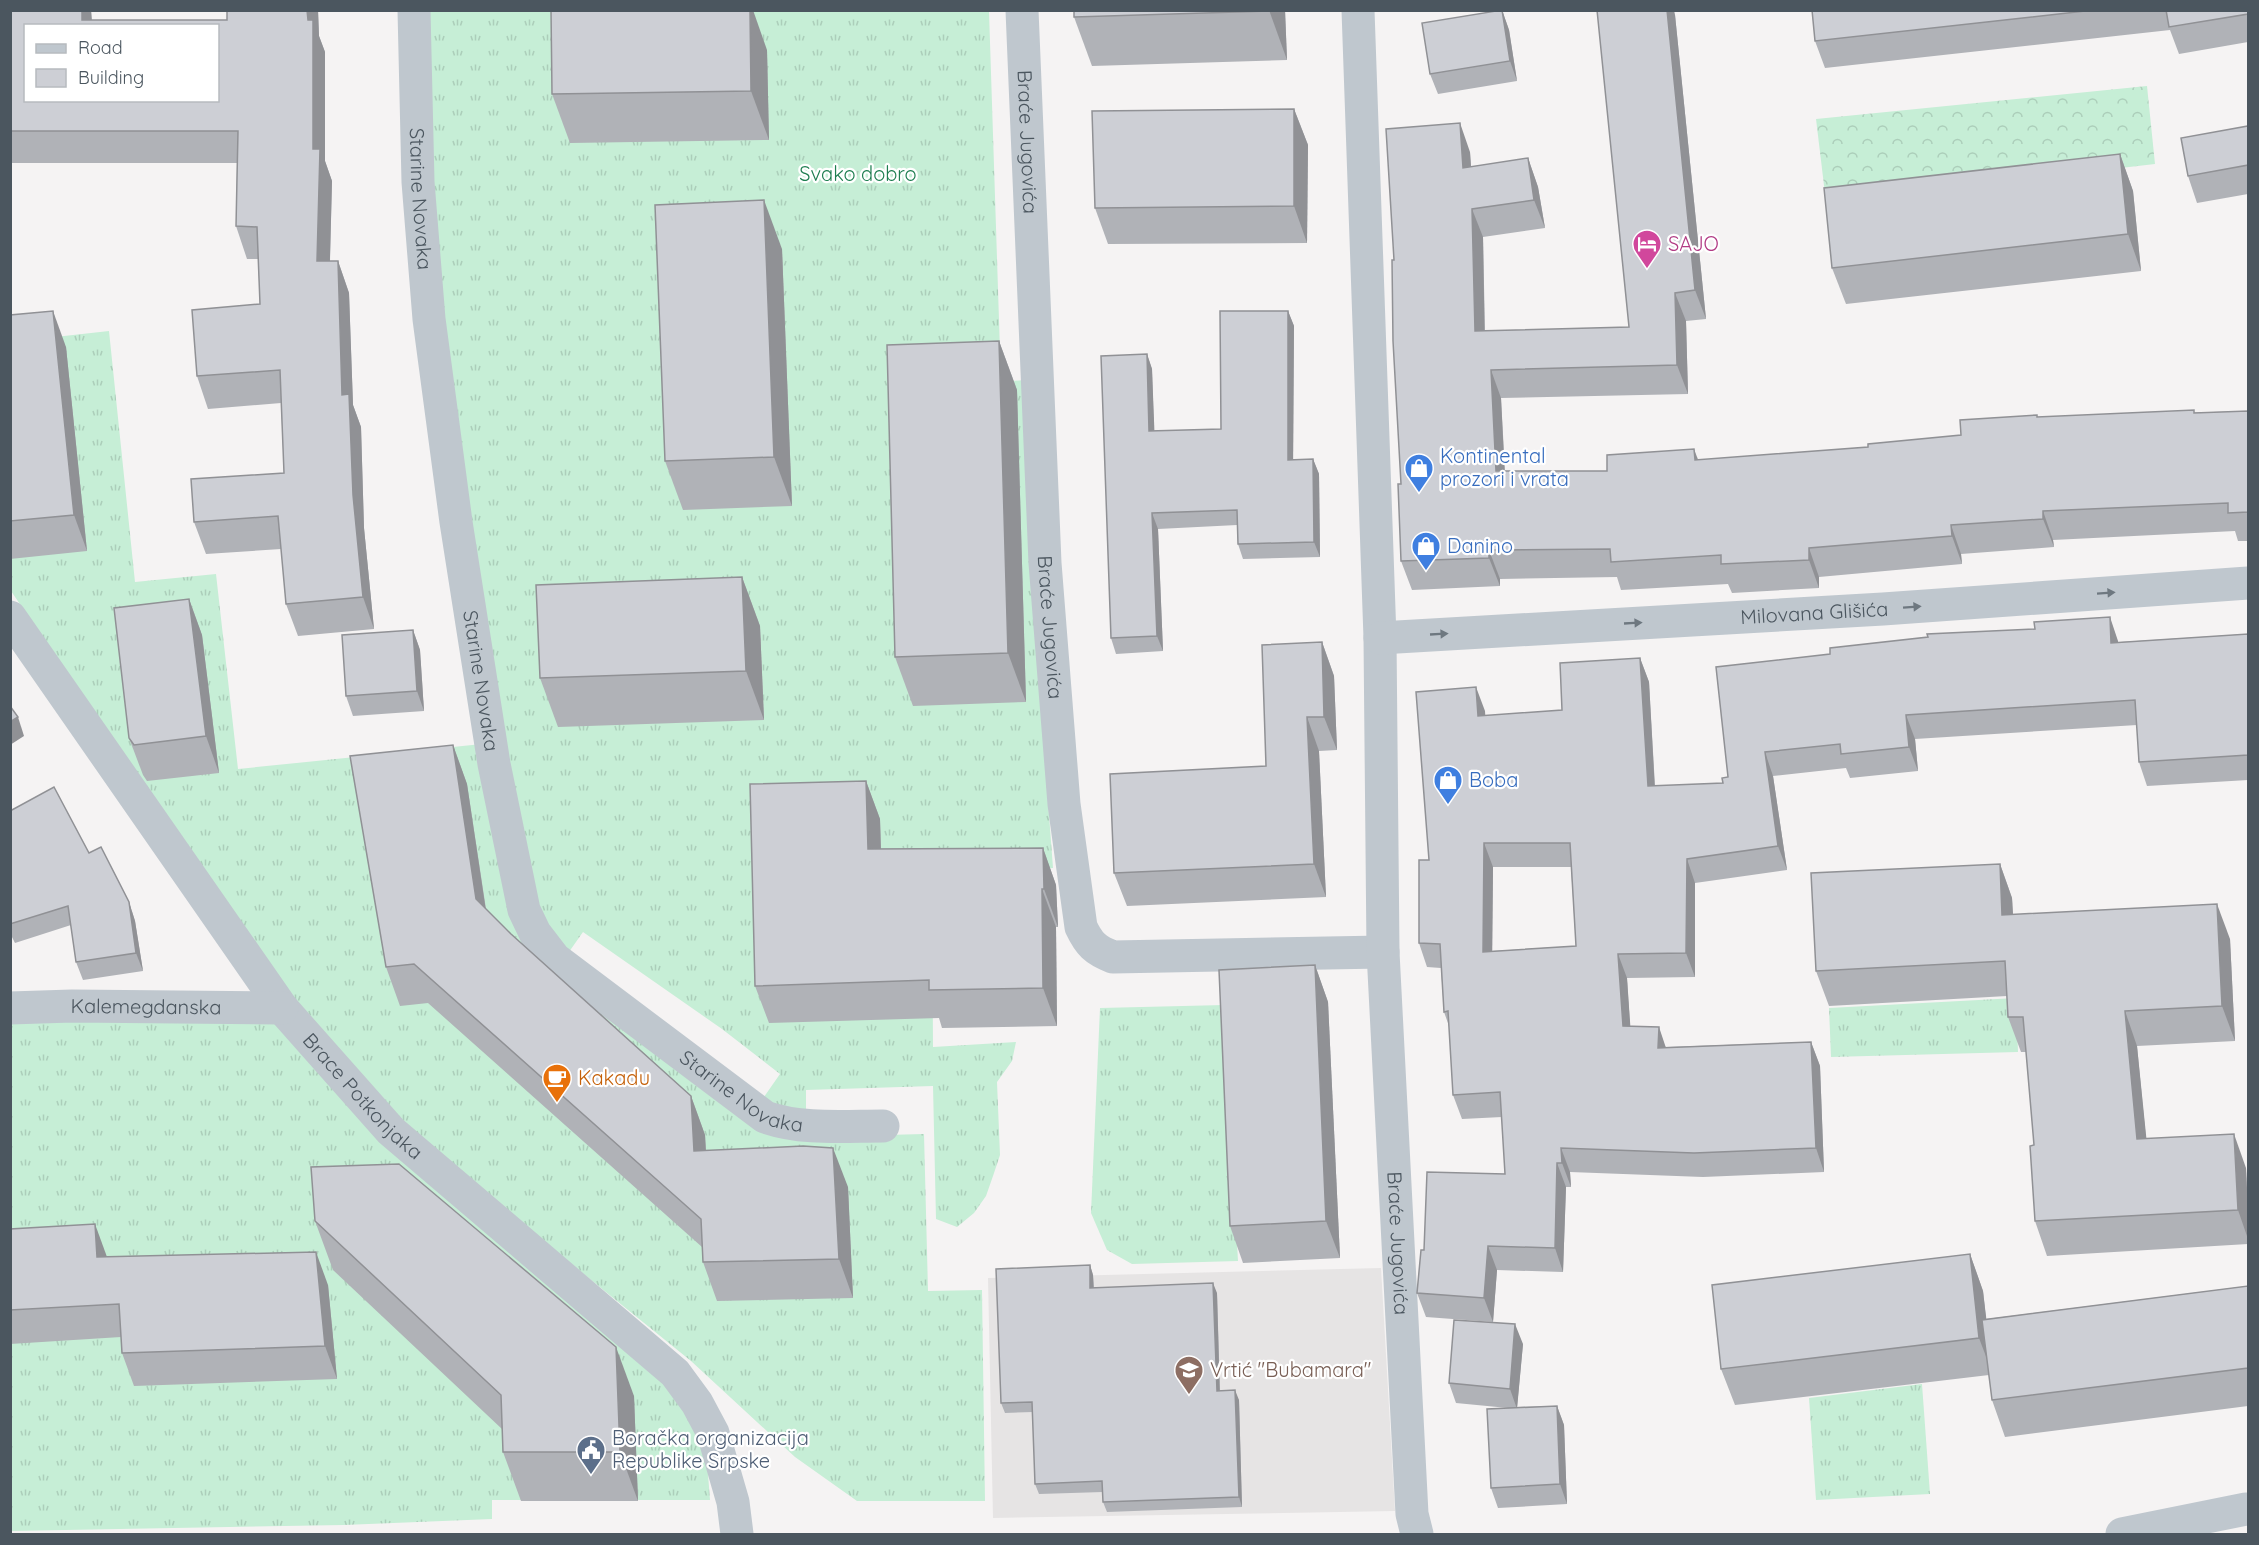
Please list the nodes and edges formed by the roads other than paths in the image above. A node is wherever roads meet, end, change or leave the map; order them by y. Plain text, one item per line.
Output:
1 (414, 10) edge
2 (1022, 10) edge
3 (1358, 10) edge
4 (2248, 583) edge
5 (10, 617) edge
6 (1380, 638) junction
7 (1383, 952) junction
8 (10, 1008) edge
9 (282, 1008) junction
10 (883, 1126) dead end
11 (2247, 1510) edge
12 (736, 1534) edge
13 (1417, 1534) edge
14 (2122, 1534) edge
15 (2211, 1534) edge

1 - 10 street, Starine Novaka
2 - 7 street, Braće Jugovića
3 - 6 street, Braće Jugovića
6 -> 4 street, Milovana Glišića
5 - 9 street, Brace Potkonjaka
6 - 7 street, Braće Jugovića
7 - 13 street, Braće Jugovića
8 - 9 street, Kalemegdanska
9 - 12 street, Brace Potkonjaka
11 - 14 street
11 - 15 street

